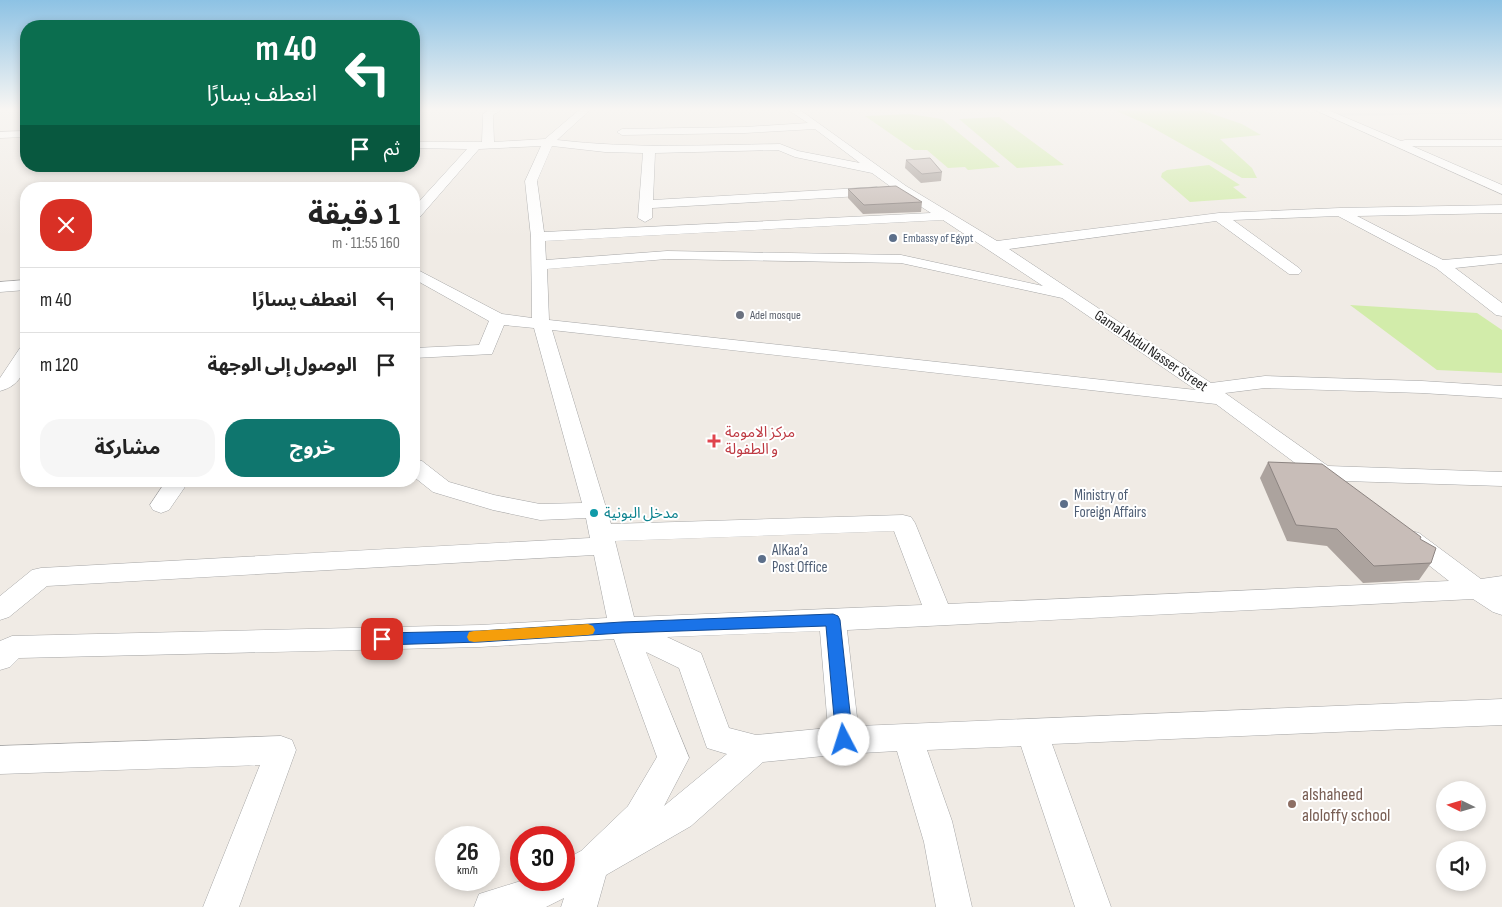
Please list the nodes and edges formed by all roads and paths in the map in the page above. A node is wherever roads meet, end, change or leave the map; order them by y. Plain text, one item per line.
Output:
1 (476, 152) edge
2 (543, 152) edge
3 (649, 152) edge
4 (794, 152) edge
5 (853, 152) edge
6 (1418, 152) edge
7 (877, 170) junction
8 (902, 189) junction
9 (1502, 190) edge
10 (646, 204) junction
11 (420, 209) edge
12 (1502, 209) edge
13 (1340, 212) junction
14 (944, 216) junction
15 (1219, 217) junction
16 (644, 231) junction
17 (538, 237) junction
18 (996, 246) junction
19 (1502, 259) edge
20 (539, 265) junction
21 (1441, 265) junction
22 (1294, 271) dead end
23 (420, 277) edge
24 (20, 285) edge
25 (0, 287) edge
26 (1071, 297) junction
27 (1502, 311) edge
28 (498, 319) junction
29 (541, 323) junction
30 (420, 353) edge
31 (20, 362) edge
32 (0, 385) edge
33 (1502, 392) edge
34 (1215, 394) junction
35 (420, 471) edge
36 (1323, 473) junction
37 (1502, 480) edge
38 (174, 487) edge
39 (1346, 490) edge
40 (161, 506) dead end
41 (600, 530) junction
42 (1400, 531) edge
43 (1490, 587) edge
44 (1502, 604) edge
45 (0, 610) edge
46 (939, 615) junction
47 (833, 620) junction
48 (622, 628) junction
49 (0, 659) edge
50 (1502, 712) edge
51 (1032, 732) junction
52 (907, 738) junction
53 (844, 740) junction
54 (756, 749) junction
55 (0, 760) edge
56 (575, 872) edge
57 (575, 873) edge
58 (575, 889) edge
59 (540, 891) edge
60 (221, 907) edge
61 (492, 907) edge
62 (579, 907) edge
63 (954, 907) edge
64 (1094, 907) edge

1 - 11 street
2 - 17 street
3 - 10 street
4 - 7 street
5 - 7 street, Gamal Abdul Nasser Street
6 - 9 street
7 - 8 street, Gamal Abdul Nasser Street
8 - 10 street
8 - 14 street, Gamal Abdul Nasser Street
10 - 16 street
12 - 13 street
13 - 15 street
13 - 21 street
14 - 16 street
14 - 18 street, Gamal Abdul Nasser Street
15 - 18 street
15 - 22 street
16 - 17 street
17 - 20 street
18 - 26 street, Gamal Abdul Nasser Street
19 - 21 street
20 - 26 street
20 - 29 street
21 - 27 street
23 - 28 street
24 - 25 street
26 - 34 street, Gamal Abdul Nasser Street
28 - 29 street
28 - 30 street
29 - 34 street
29 - 41 street
31 - 32 street
33 - 34 street
34 - 36 street, Gamal Abdul Nasser Street
35 - 41 street
36 - 37 street
36 - 39 street, Gamal Abdul Nasser Street
38 - 40 street
41 - 45 street
41 - 46 street
41 - 48 street
42 - 43 street
43 - 44 street
43 - 46 street
46 - 47 street
47 - 48 street
47 - 53 street
48 - 49 street
48 - 54 street
48 - 56 street
50 - 51 street
51 - 52 street
51 - 64 street
52 - 53 street
52 - 63 street
53 - 54 street
54 - 57 street
55 - 60 street
58 - 62 street
59 - 61 street

